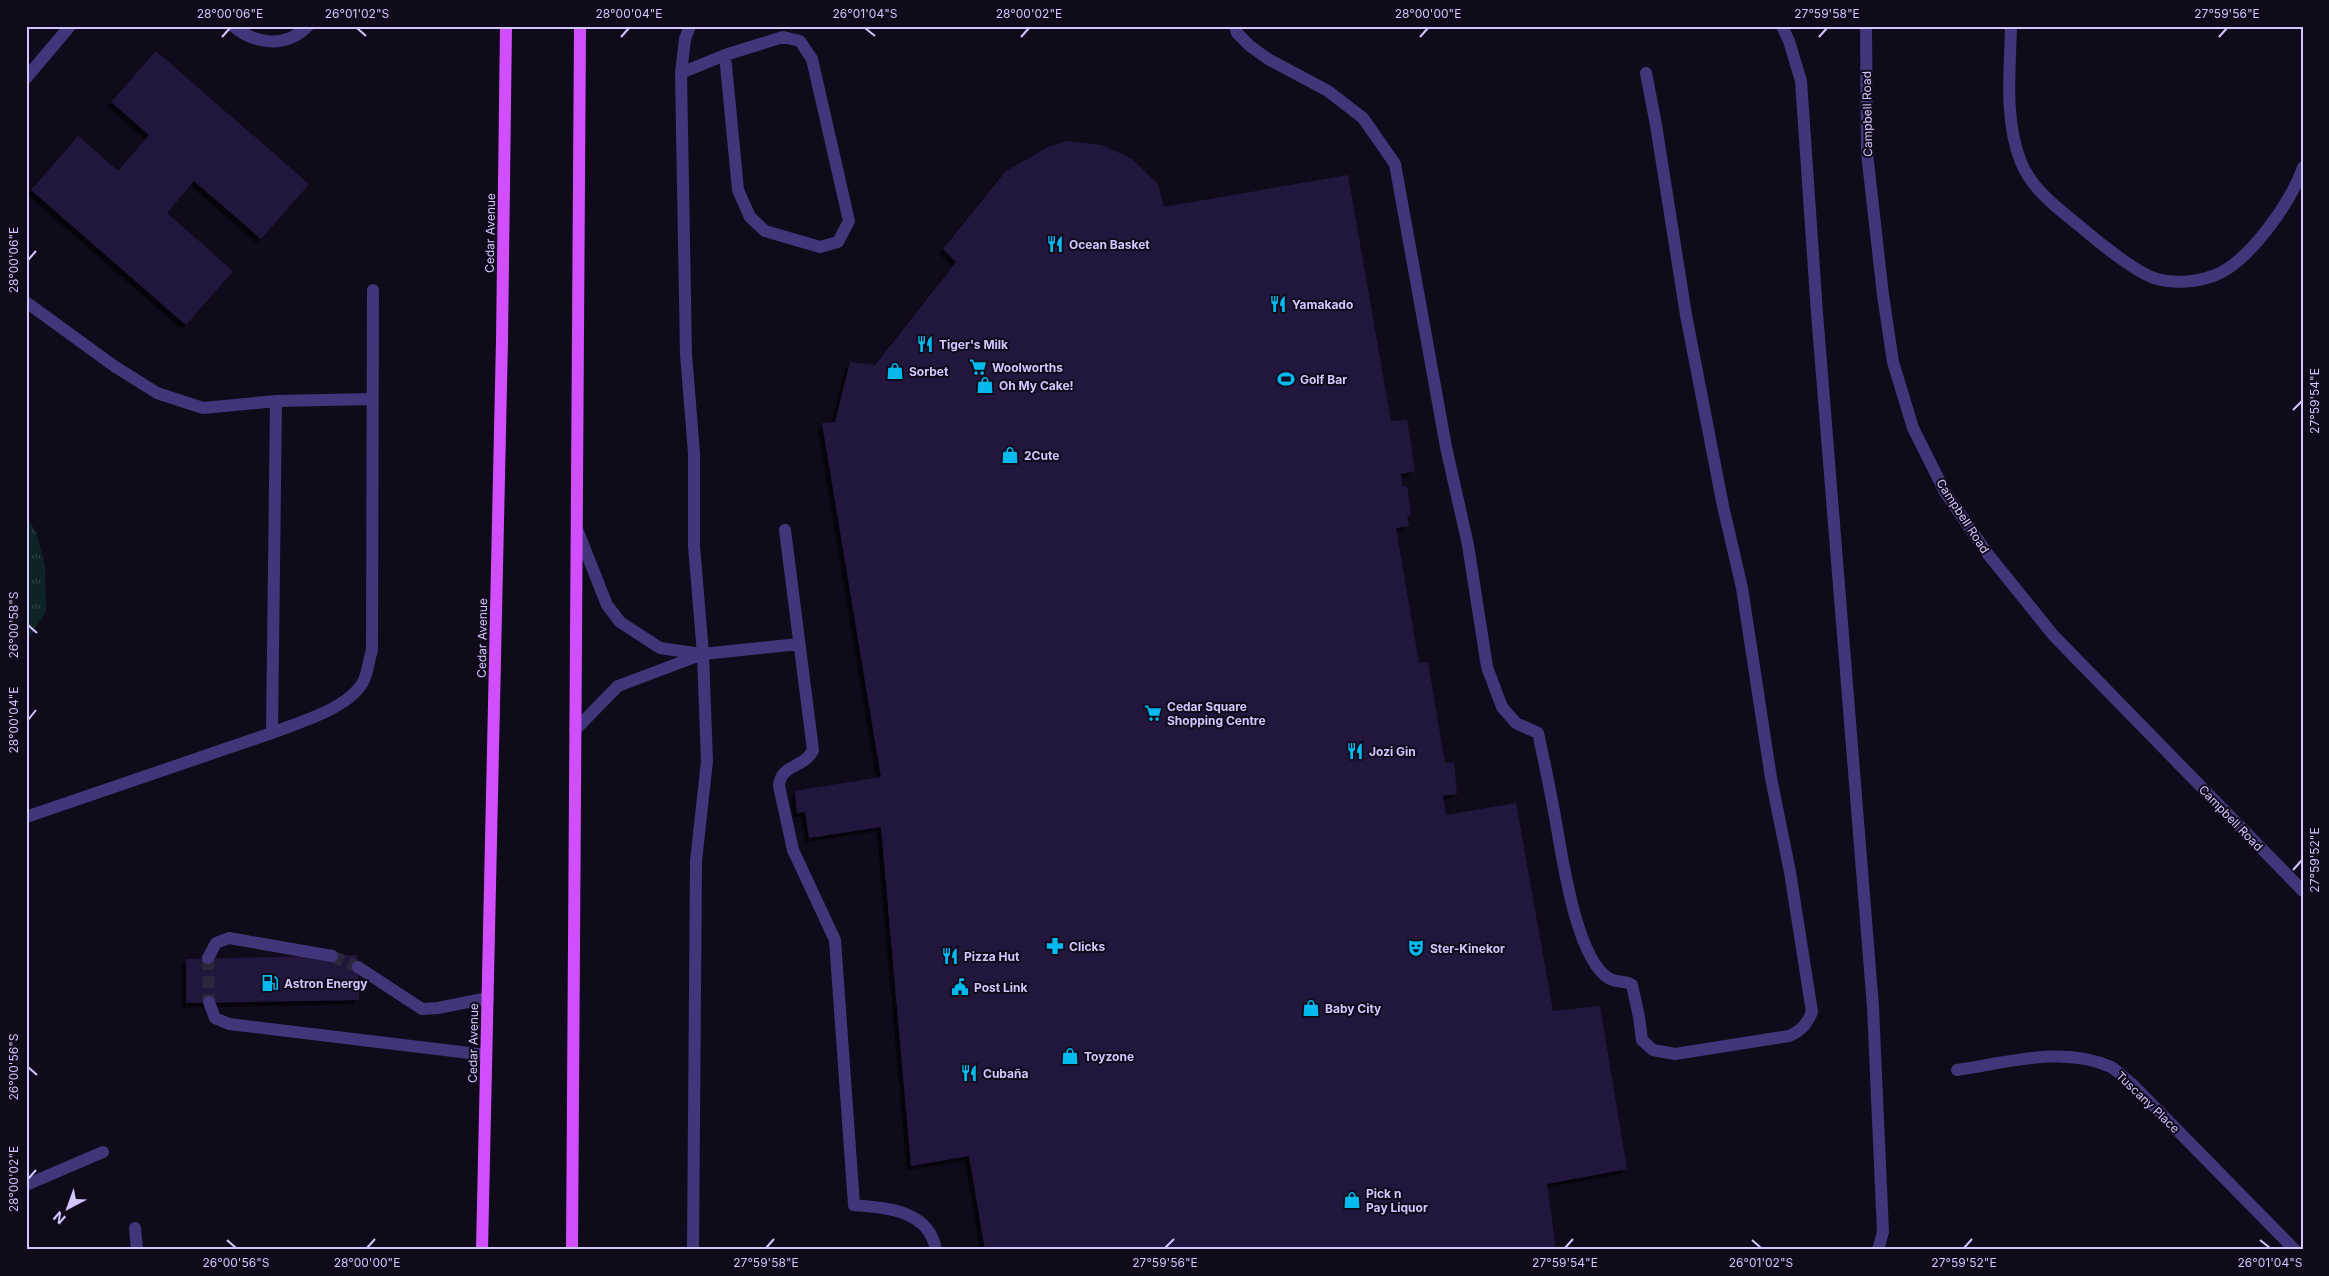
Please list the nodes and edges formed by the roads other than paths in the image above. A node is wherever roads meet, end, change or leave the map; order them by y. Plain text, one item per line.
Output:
1 (70, 26) edge
2 (233, 26) edge
3 (308, 26) edge
4 (506, 26) edge
5 (580, 26) edge
6 (690, 26) edge
7 (1235, 26) edge
8 (1782, 26) edge
9 (1866, 26) edge
10 (2011, 26) edge
11 (724, 55) junction
12 (681, 73) junction
13 (1646, 73) dead end
14 (28, 74) edge
15 (2303, 167) edge
16 (373, 290) dead end
17 (26, 302) edge
18 (372, 399) junction
19 (276, 401) junction
20 (577, 528) junction
21 (785, 530) dead end
22 (799, 644) junction
23 (703, 654) junction
24 (575, 730) junction
25 (272, 733) junction
26 (26, 817) edge
27 (2303, 891) edge
28 (332, 956) tunnel mouth
29 (208, 958) tunnel mouth
30 (358, 967) tunnel mouth
31 (488, 998) junction
32 (209, 1002) tunnel mouth
33 (486, 1054) junction
34 (1957, 1070) dead end
35 (103, 1152) dead end
36 (26, 1185) edge
37 (135, 1228) dead end
38 (137, 1250) edge
39 (482, 1250) edge
40 (572, 1250) edge
41 (692, 1250) edge
42 (936, 1250) edge
43 (1878, 1250) edge
44 (2295, 1250) edge

1 - 14 street
2 - 3 street
4 - 31 main road, Cedar Avenue
5 - 20 main road
6 - 12 street
7 - 13 street
8 - 43 street
9 - 27 street, Campbell Road
10 - 15 street
11 - 11 street
11 - 12 street
12 - 23 street
16 - 18 street
17 - 19 street
18 - 19 street
18 - 25 street
19 - 25 street
20 - 23 street
20 - 24 main road
21 - 22 street
22 - 23 street
22 - 42 street
23 - 24 street
23 - 41 street
24 - 40 main road
25 - 26 street
28 - 29 street
30 - 31 street
31 - 33 main road, Cedar Avenue
32 - 33 street
33 - 39 main road, Cedar Avenue
34 - 44 street, Tuscany Place
35 - 36 street
37 - 38 street

